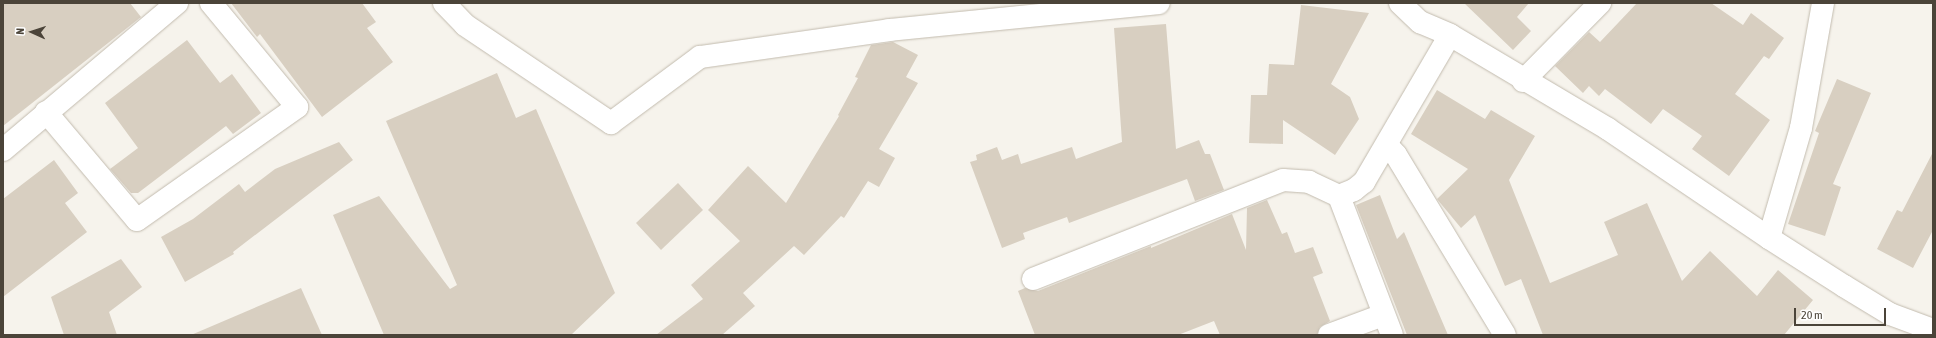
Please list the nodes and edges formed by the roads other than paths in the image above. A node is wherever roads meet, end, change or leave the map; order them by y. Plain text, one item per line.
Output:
1 (177, 3) edge
2 (211, 3) edge
3 (444, 3) edge
4 (1160, 3) edge
5 (1400, 3) edge
6 (1600, 3) edge
7 (1823, 3) edge
8 (1009, 11) edge
9 (1450, 35) junction
10 (1524, 81) junction
11 (46, 112) junction
12 (1387, 145) junction
13 (3, 150) edge
14 (1339, 196) junction
15 (1769, 238) junction
16 (1033, 279) dead end
17 (1383, 315) junction
18 (1933, 330) edge
19 (1330, 335) edge
20 (1392, 335) edge
21 (1505, 335) edge

1 - 11 street
2 - 11 street
3 - 8 street
4 - 8 street
5 - 9 street
6 - 10 street
7 - 15 street
9 - 10 street
9 - 12 street
10 - 15 street
11 - 13 street
12 - 14 street
12 - 21 street
14 - 16 street
14 - 17 street
15 - 18 street
17 - 19 street
17 - 20 street

